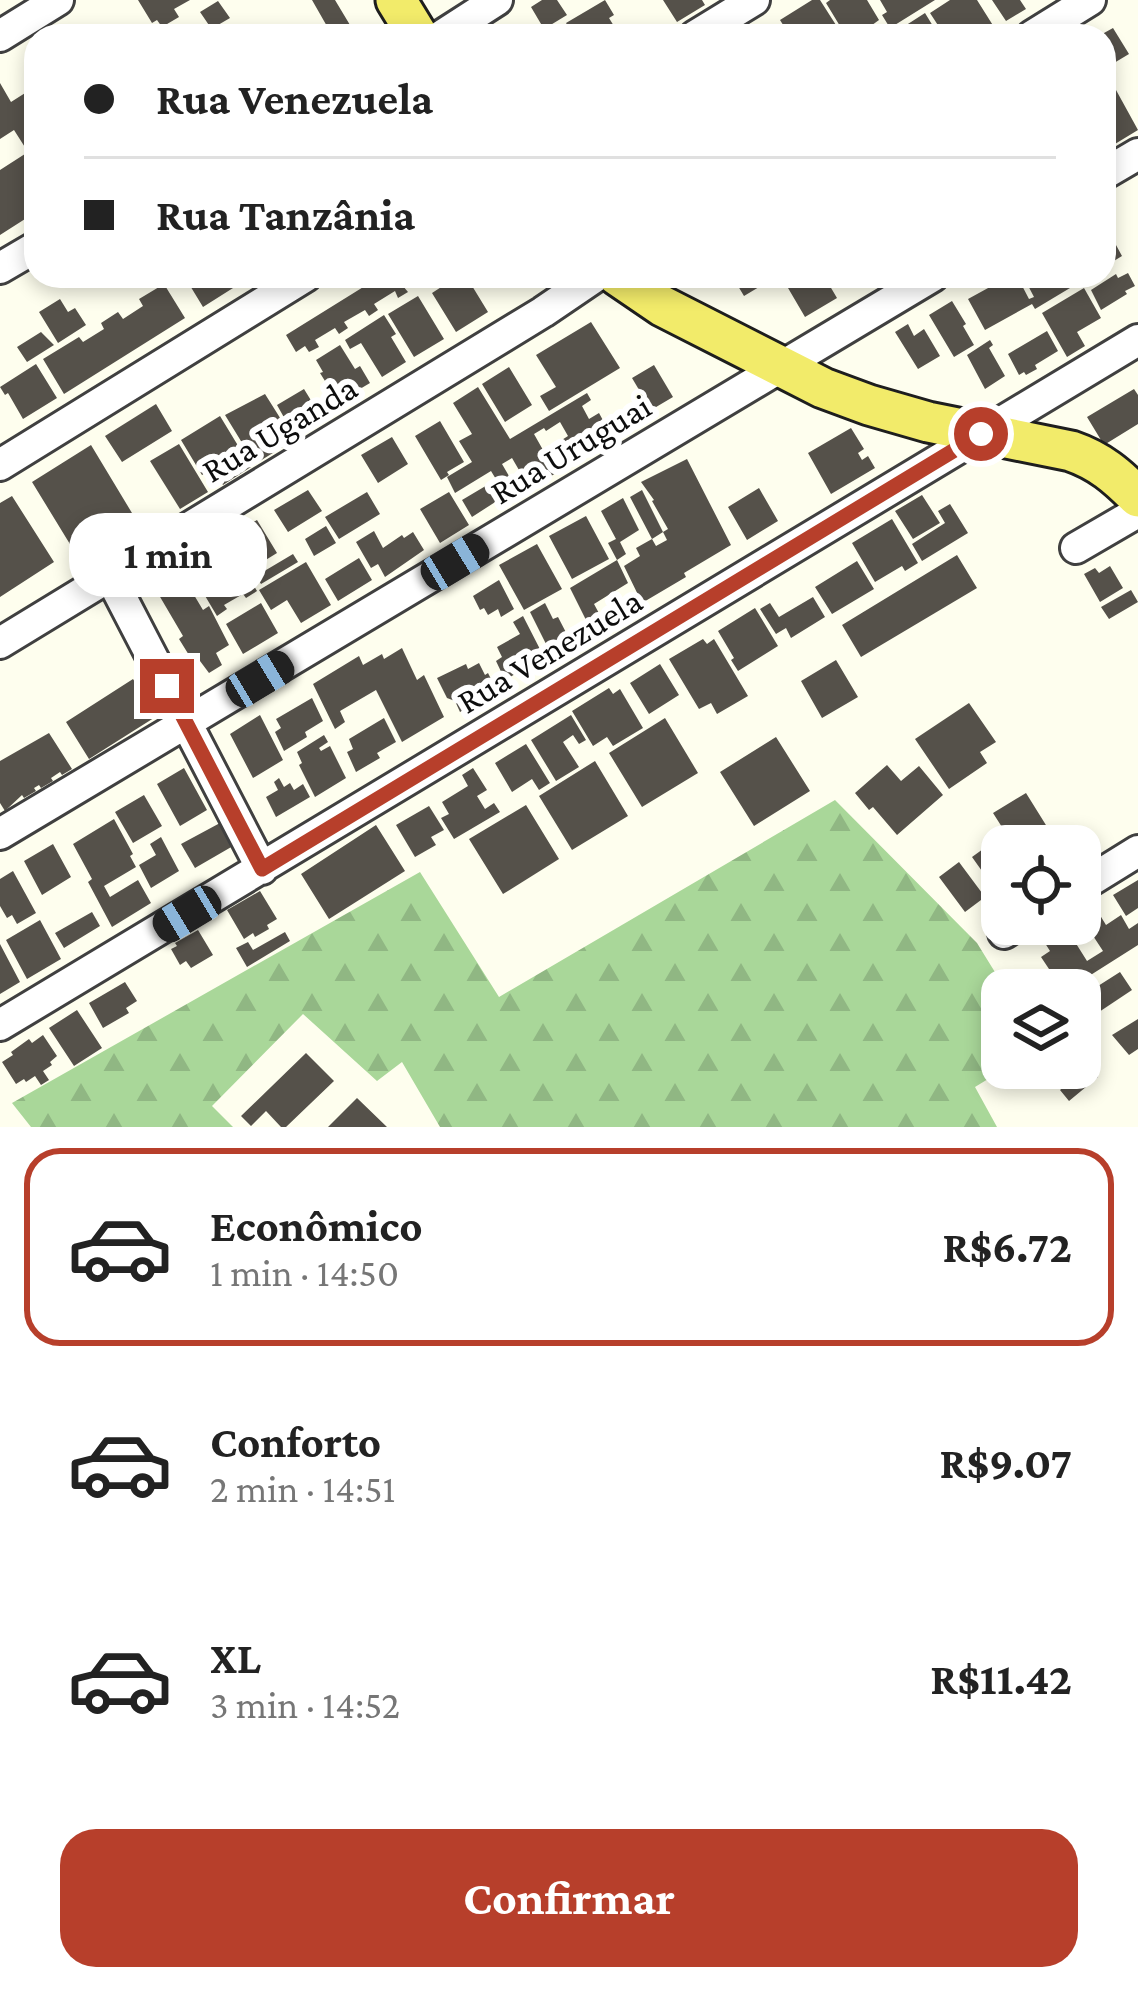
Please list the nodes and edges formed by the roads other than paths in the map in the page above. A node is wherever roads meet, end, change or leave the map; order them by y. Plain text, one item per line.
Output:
1 (58, 0) edge
2 (497, 0) edge
3 (754, 0) edge
4 (1090, 0) edge
5 (460, 24) edge
6 (715, 24) edge
7 (1051, 24) edge
8 (0, 36) edge
9 (286, 288) edge
10 (599, 288) edge
11 (636, 288) edge
12 (913, 288) edge
13 (1138, 340) edge
14 (779, 368) junction
15 (981, 434) junction
16 (0, 464) edge
17 (1138, 497) edge
18 (1138, 512) edge
19 (1076, 548) dead end
20 (110, 576) junction
21 (0, 644) edge
22 (186, 723) junction
23 (0, 834) edge
24 (1138, 851) edge
25 (262, 869) junction
26 (1101, 873) edge
27 (0, 1025) edge

1 - 8 street
2 - 5 street
3 - 6 street
4 - 7 street
9 - 16 street
10 - 20 street, Rua Uganda
11 - 14 main road
12 - 14 street, Rua Uruguai
13 - 15 street, Rua Venezuela
14 - 15 main road
14 - 22 street, Rua Uruguai
15 - 17 main road
15 - 25 street, Rua Venezuela
18 - 19 street
20 - 21 street, Rua Uganda
20 - 22 street
22 - 23 street, Rua Uruguai
22 - 25 street
24 - 26 street
25 - 27 street, Rua Venezuela

